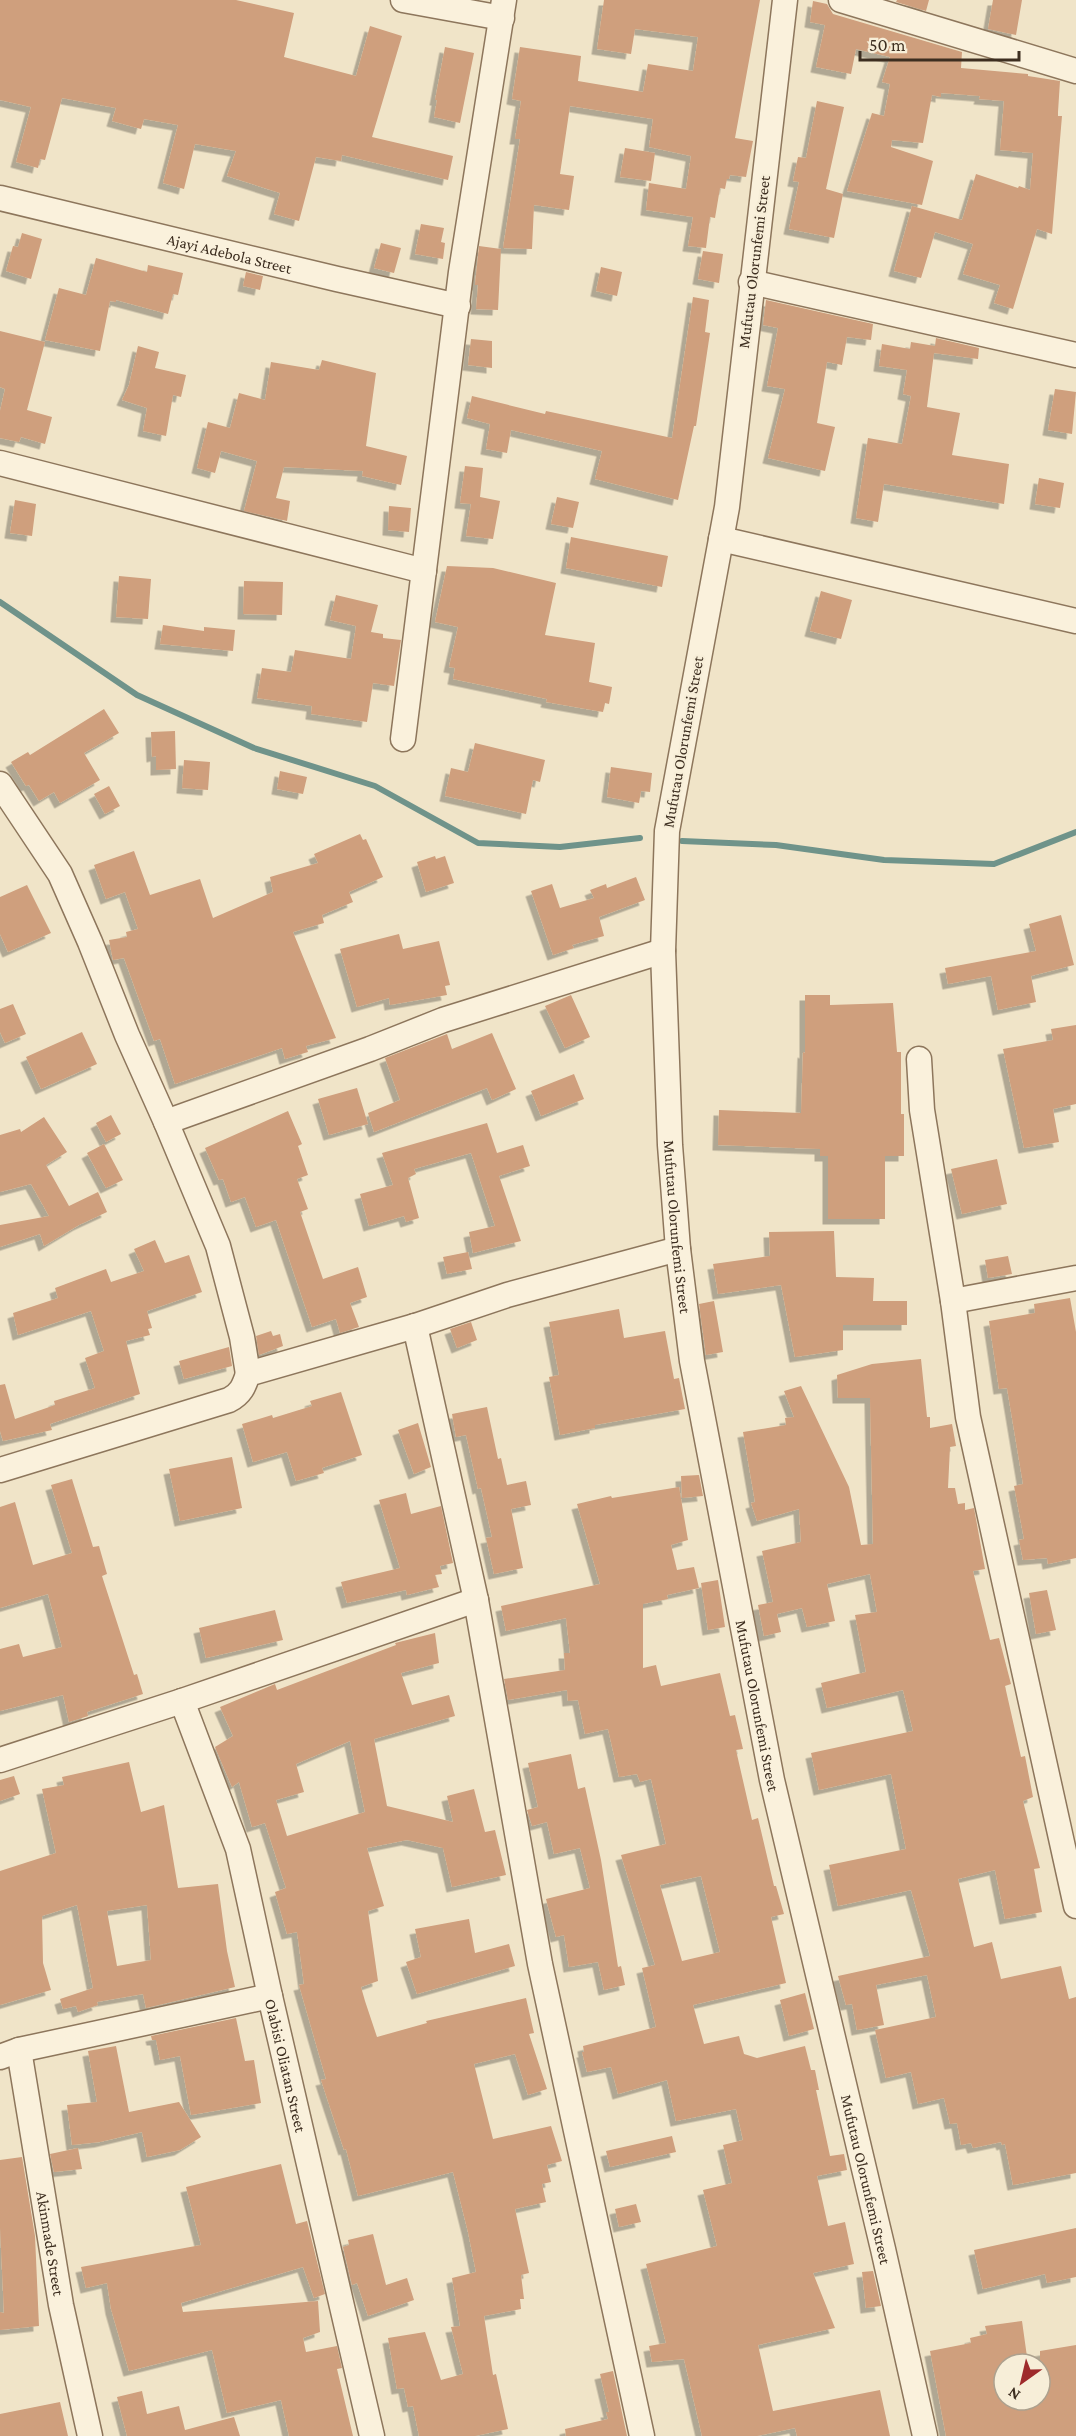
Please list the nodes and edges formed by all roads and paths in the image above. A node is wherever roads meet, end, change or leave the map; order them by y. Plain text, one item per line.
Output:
1 (403, 0) edge
2 (785, 0) edge
3 (841, 0) edge
4 (503, 9) edge
5 (1076, 71) edge
6 (0, 198) edge
7 (751, 282) junction
8 (458, 306) junction
9 (1076, 355) edge
10 (0, 463) edge
11 (721, 539) junction
12 (424, 571) junction
13 (1076, 621) edge
14 (403, 740) dead end
15 (0, 784) edge
16 (663, 951) junction
17 (919, 1059) dead end
18 (166, 1122) junction
19 (678, 1249) junction
20 (1076, 1278) edge
21 (953, 1301) junction
22 (415, 1326) junction
23 (248, 1374) junction
24 (0, 1470) edge
25 (476, 1600) junction
26 (182, 1701) junction
27 (0, 1760) edge
28 (1076, 1906) edge
29 (270, 1996) junction
30 (10, 2054) edge
31 (90, 2436) edge
32 (372, 2436) edge
33 (642, 2436) edge
34 (925, 2436) edge

1 - 4 street
2 - 7 street, Mufutau Olorunfemi Street
3 - 5 street
4 - 8 street
6 - 8 street, Ajayi Adebola Street
7 - 9 street
7 - 11 street, Mufutau Olorunfemi Street
8 - 12 street
10 - 12 street
11 - 13 street
11 - 16 street, Mufutau Olorunfemi Street
12 - 14 street
15 - 18 street
16 - 18 street
16 - 19 street, Mufutau Olorunfemi Street
17 - 21 street
18 - 23 street
19 - 22 street
19 - 34 street, Mufutau Olorunfemi Street
20 - 21 street
21 - 28 street
22 - 23 street
22 - 25 street
23 - 24 street
25 - 26 street
25 - 33 street
26 - 27 street
26 - 29 street, Olabisi Oliatan Street
29 - 30 street
29 - 32 street, Olabisi Oliatan Street
30 - 31 street, Akinmade Street

